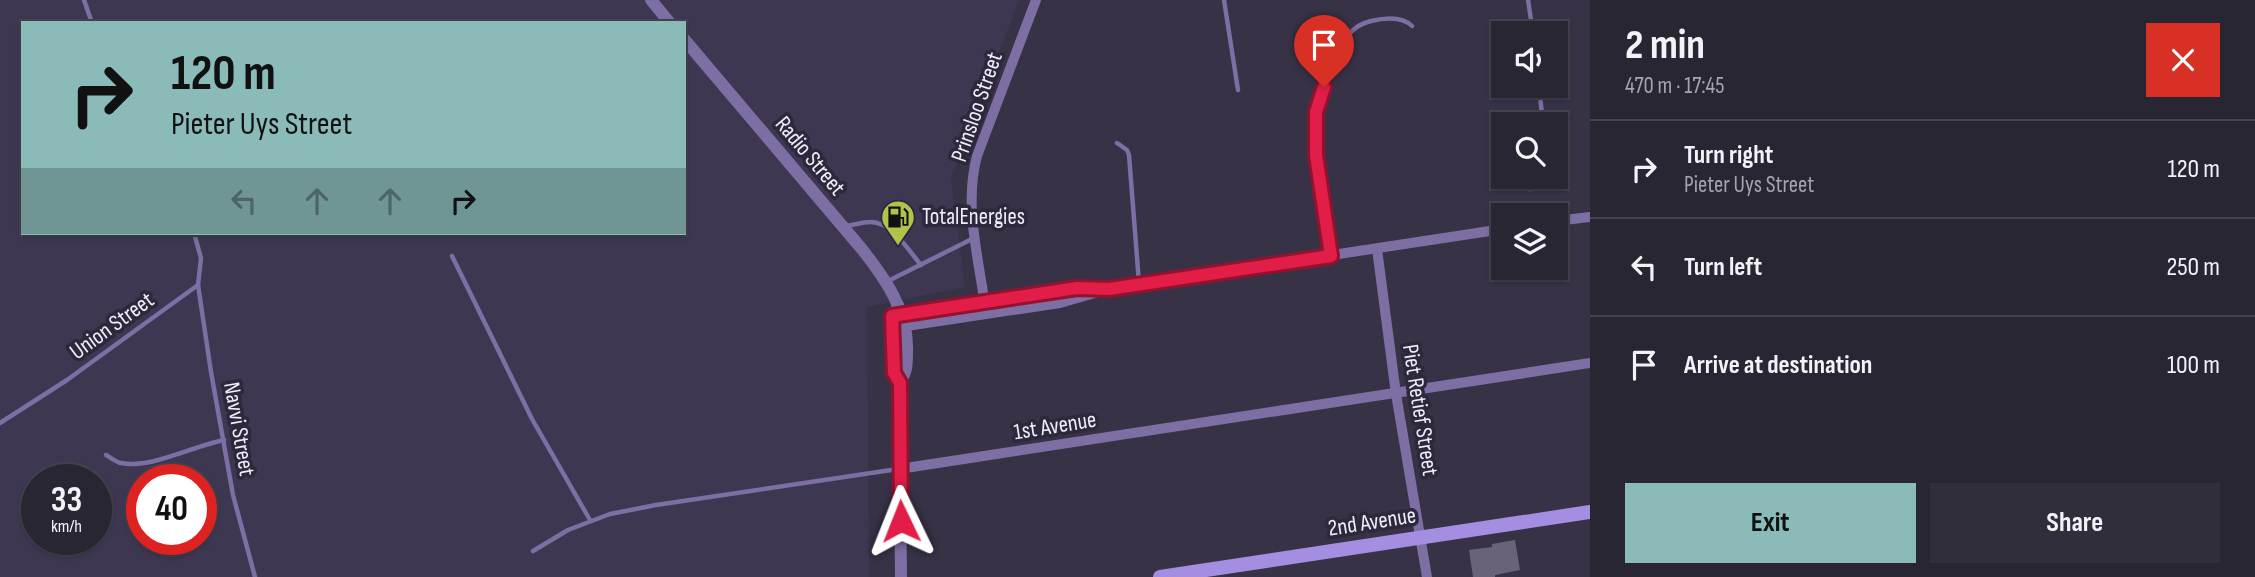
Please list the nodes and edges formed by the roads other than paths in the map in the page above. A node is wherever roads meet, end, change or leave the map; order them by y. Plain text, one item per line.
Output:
1 (84, 0) edge
2 (652, 0) edge
3 (1036, 0) edge
4 (1224, 0) edge
5 (1528, 0) edge
6 (91, 21) edge
7 (668, 21) edge
8 (1531, 21) edge
9 (1412, 26) dead end
10 (686, 41) edge
11 (1238, 90) dead end
12 (1117, 143) dead end
13 (1590, 217) edge
14 (1568, 220) edge
15 (843, 227) junction
16 (1491, 231) edge
17 (195, 235) edge
18 (975, 238) junction
19 (1377, 249) junction
20 (452, 256) dead end
21 (1331, 256) junction
22 (921, 265) junction
23 (886, 282) junction
24 (1139, 284) junction
25 (198, 285) junction
26 (1109, 289) junction
27 (984, 302) junction
28 (986, 314) junction
29 (898, 318) junction
30 (1590, 363) edge
31 (1396, 394) junction
32 (0, 423) edge
33 (224, 440) junction
34 (106, 455) dead end
35 (899, 469) junction
36 (1590, 512) edge
37 (590, 520) junction
38 (1422, 537) junction
39 (533, 551) dead end
40 (255, 577) edge
41 (901, 577) edge
42 (1160, 577) edge
43 (1427, 577) edge

1 - 6 lane
2 - 7 street
3 - 18 street, Prinsloo Street
4 - 11 lane
5 - 8 lane
9 - 21 lane
10 - 15 street, Radio Street
12 - 24 lane
13 - 14 street
15 - 22 lane
15 - 23 street, Radio Street
16 - 19 street
17 - 25 lane
18 - 22 lane
18 - 27 street, Prinsloo Street
19 - 21 street
19 - 31 street, Piet Retief Street
20 - 37 lane
21 - 24 street
22 - 23 lane
23 - 29 street, Radio Street
24 - 26 street
25 - 32 lane, Union Street
25 - 33 lane, Navvi Street
26 - 27 street
26 - 28 street
27 - 28 street, Prinsloo Street
27 - 29 street
28 - 29 street
29 - 35 street
30 - 31 street, 1st Avenue
31 - 35 street, 1st Avenue
31 - 38 street, Piet Retief Street
33 - 34 lane
33 - 40 lane, Navvi Street
35 - 37 lane, 1st Avenue
35 - 41 street
36 - 38 main road, 2nd Avenue
37 - 39 lane, 1st Avenue
38 - 42 main road, 2nd Avenue
38 - 43 street, Piet Retief Street

